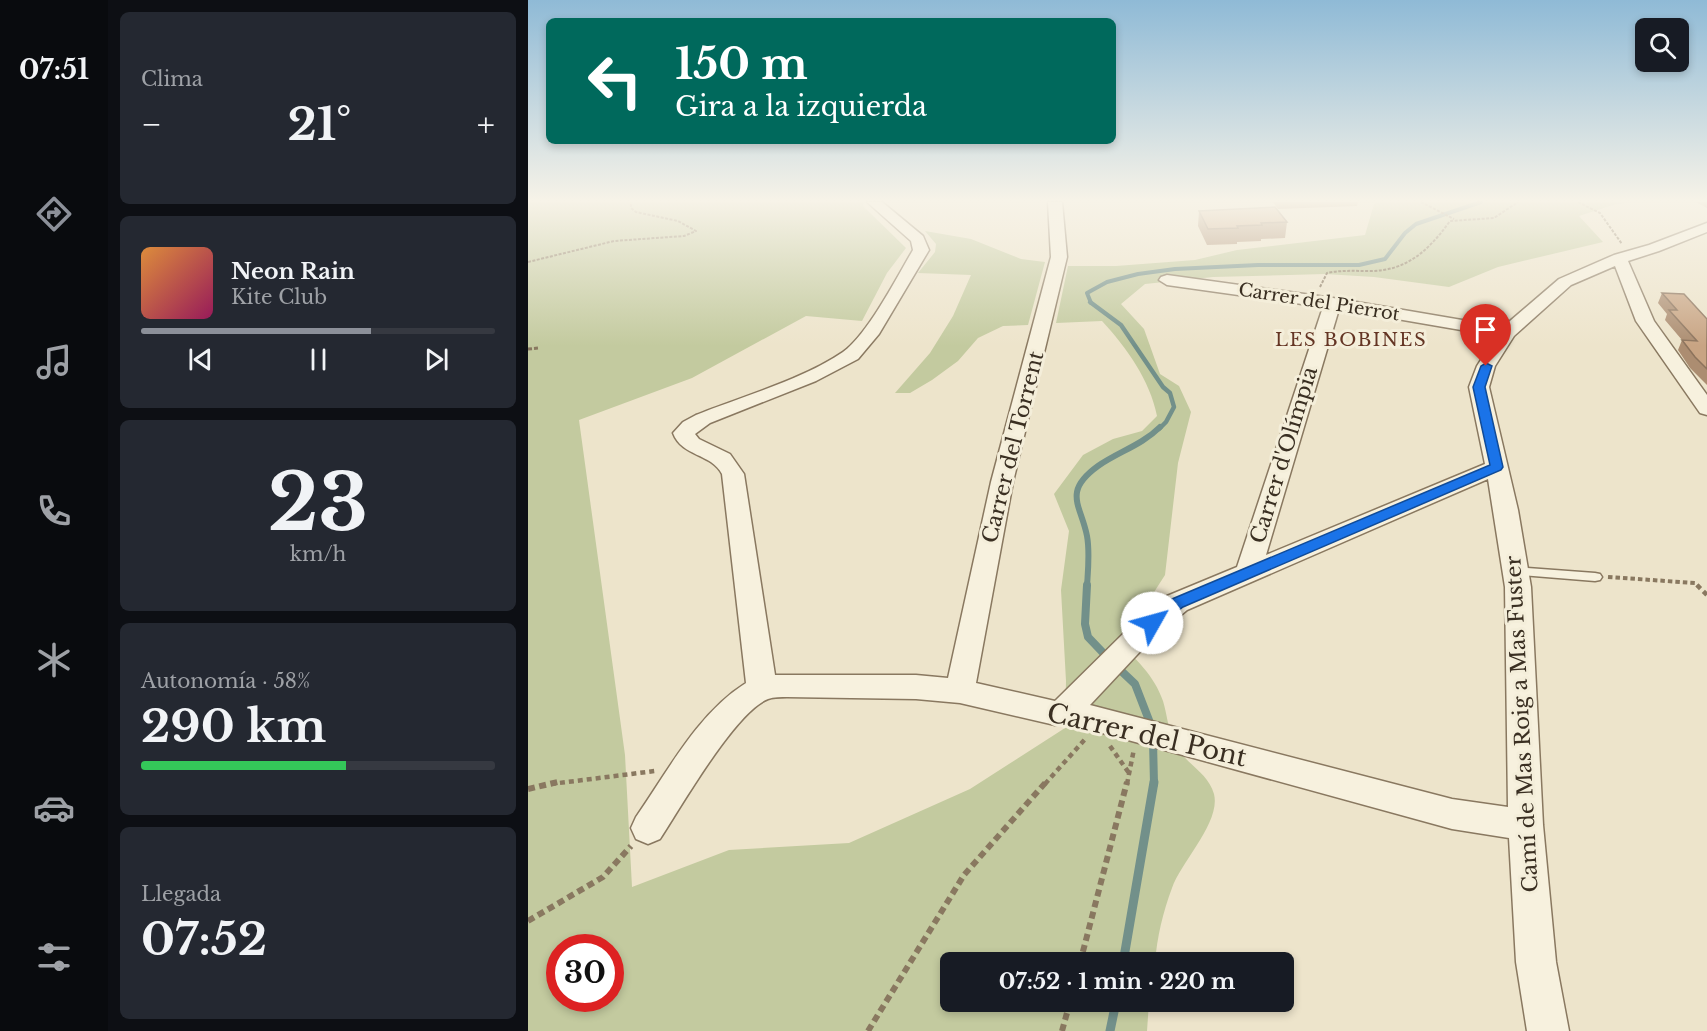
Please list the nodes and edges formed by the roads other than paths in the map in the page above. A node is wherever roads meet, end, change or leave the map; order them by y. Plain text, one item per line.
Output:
1 (921, 250) edge
2 (1058, 250) edge
3 (1646, 250) edge
4 (1625, 256) junction
5 (1167, 279) dead end
6 (1324, 302) junction
7 (1507, 333) junction
8 (1705, 406) edge
9 (1496, 467) junction
10 (1515, 571) junction
11 (1248, 573) junction
12 (1595, 577) road end
13 (762, 688) junction
14 (960, 691) junction
15 (1066, 711) junction
16 (1526, 825) junction
17 (648, 828) road end
18 (1548, 1031) edge

1 - 13 street
2 - 14 street, Carrer del Torrent
3 - 4 street, Camí de Mas Roig a Mas Fuster
4 - 7 street, Camí de Mas Roig a Mas Fuster
4 - 8 street
5 - 6 street, Carrer del Pierrot
6 - 7 street, Carrer del Pierrot
6 - 11 street, Carrer d'Olímpia
7 - 9 street, Camí de Mas Roig a Mas Fuster
9 - 10 street, Camí de Mas Roig a Mas Fuster
9 - 11 street
10 - 12 lane
10 - 16 street, Camí de Mas Roig a Mas Fuster
11 - 15 street
13 - 14 street, Carrer del Pont
13 - 17 street
14 - 15 street, Carrer del Pont
15 - 16 street, Carrer del Pont
16 - 18 street, Camí de Mas Roig a Mas Fuster

